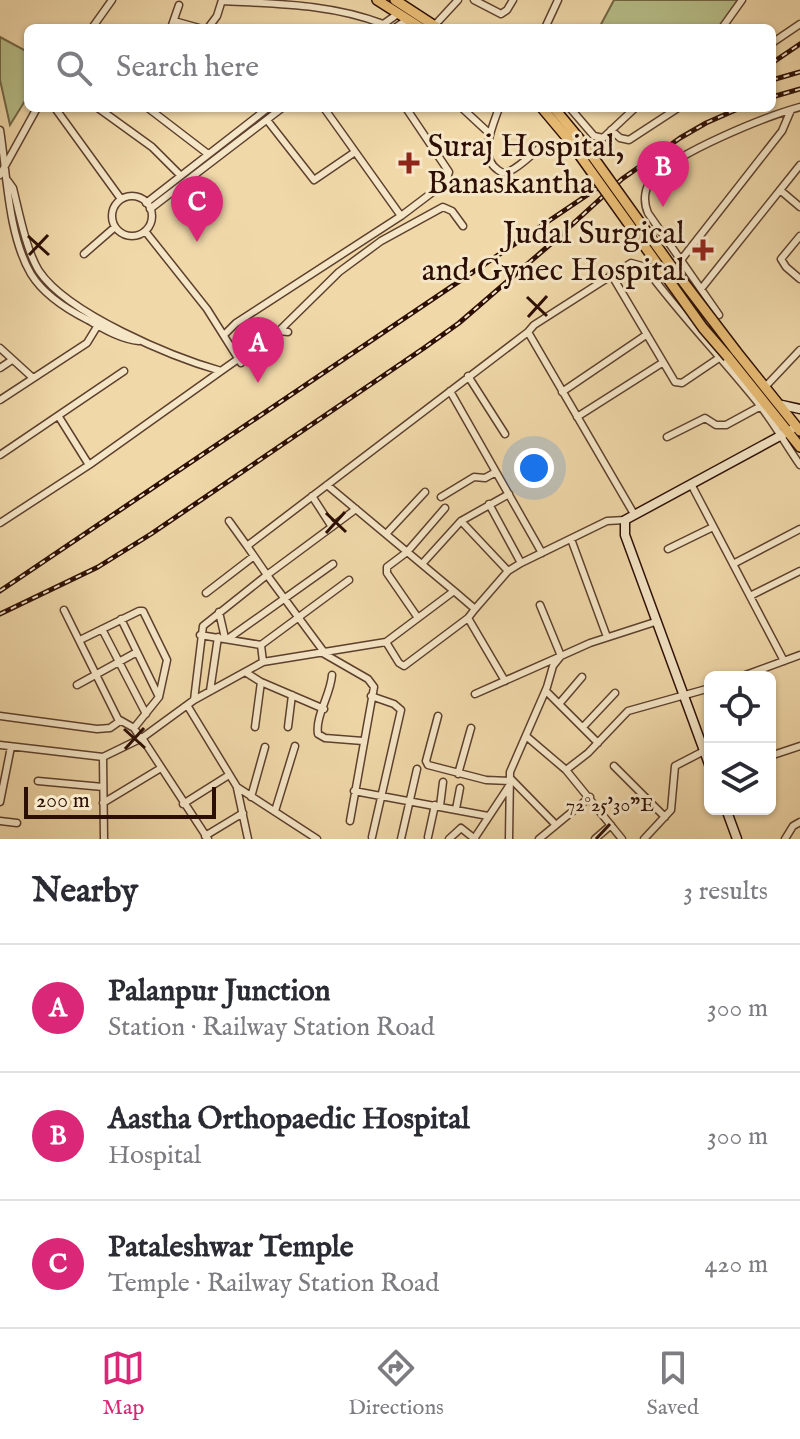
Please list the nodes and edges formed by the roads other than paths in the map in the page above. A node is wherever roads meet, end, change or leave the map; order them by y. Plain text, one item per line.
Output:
1 (112, 0) edge
2 (377, 0) edge
3 (458, 0) edge
4 (474, 0) edge
5 (513, 0) edge
6 (558, 0) edge
7 (742, 0) edge
8 (222, 1) edge
9 (486, 3) edge
10 (400, 4) edge
11 (179, 5) dead end
12 (411, 10) edge
13 (95, 24) edge
14 (173, 24) edge
15 (211, 24) edge
16 (376, 24) edge
17 (382, 24) edge
18 (432, 24) edge
19 (438, 24) edge
20 (547, 24) edge
21 (725, 24) edge
22 (800, 24) edge
23 (776, 40) edge
24 (800, 107) edge
25 (791, 110) junction
26 (35, 112) edge
27 (58, 112) edge
28 (104, 112) edge
29 (153, 112) edge
30 (263, 112) edge
31 (277, 112) edge
32 (327, 112) edge
33 (409, 112) edge
34 (466, 112) edge
35 (498, 112) edge
36 (545, 112) edge
37 (557, 112) edge
38 (573, 112) edge
39 (631, 112) edge
40 (672, 112) edge
41 (267, 120) junction
42 (0, 130) edge
43 (611, 130) junction
44 (490, 134) junction
45 (541, 147) dead end
46 (355, 152) junction
47 (208, 154) junction
48 (800, 165) edge
49 (5, 166) junction
50 (0, 175) edge
51 (180, 175) junction
52 (8, 181) junction
53 (780, 190) junction
54 (121, 199) junction
55 (148, 206) junction
56 (800, 207) edge
57 (401, 216) junction
58 (463, 226) dead end
59 (115, 227) junction
60 (145, 231) junction
61 (800, 236) edge
62 (84, 254) dead end
63 (681, 260) junction
64 (611, 274) junction
65 (800, 279) edge
66 (701, 289) junction
67 (719, 315) dead end
68 (98, 325) junction
69 (288, 332) dead end
70 (528, 332) junction
71 (224, 335) junction
72 (646, 335) junction
73 (139, 341) junction
74 (0, 348) edge
75 (800, 350) edge
76 (728, 355) junction
77 (12, 360) junction
78 (662, 363) junction
79 (0, 368) edge
80 (124, 371) dead end
81 (221, 371) junction
82 (468, 376) junction
83 (33, 378) junction
84 (766, 386) junction
85 (450, 391) junction
86 (562, 392) junction
87 (0, 400) edge
88 (782, 405) junction
89 (761, 406) junction
90 (800, 409) edge
91 (59, 417) junction
92 (577, 417) junction
93 (792, 432) edge
94 (505, 434) dead end
95 (667, 437) dead end
96 (800, 447) edge
97 (0, 455) edge
98 (89, 465) junction
99 (800, 465) edge
100 (496, 472) junction
101 (691, 483) junction
102 (327, 485) junction
103 (425, 492) dead end
104 (509, 494) junction
105 (312, 496) junction
106 (441, 497) dead end
107 (489, 504) junction
108 (445, 508) dead end
109 (356, 509) junction
110 (634, 514) junction
111 (625, 520) junction
112 (229, 521) dead end
113 (461, 521) junction
114 (0, 523) edge
115 (332, 527) junction
116 (713, 527) junction
117 (800, 529) edge
118 (386, 534) junction
119 (571, 539) junction
120 (247, 546) junction
121 (668, 549) dead end
122 (407, 552) junction
123 (542, 553) junction
124 (254, 556) junction
125 (521, 563) junction
126 (333, 564) dead end
127 (422, 564) junction
128 (733, 564) junction
129 (508, 571) junction
130 (800, 571) edge
131 (267, 575) junction
132 (349, 580) dead end
133 (454, 591) junction
134 (206, 593) dead end
135 (750, 596) junction
136 (285, 598) junction
137 (540, 605) dead end
138 (475, 609) junction
139 (64, 610) dead end
140 (219, 612) junction
141 (299, 617) junction
142 (418, 618) junction
143 (468, 618) junction
144 (121, 619) junction
145 (655, 622) junction
146 (102, 629) junction
147 (200, 635) junction
148 (607, 637) junction
149 (224, 638) junction
150 (80, 640) junction
151 (386, 642) junction
152 (261, 645) junction
153 (137, 652) junction
154 (323, 652) junction
155 (800, 655) edge
156 (561, 656) junction
157 (784, 661) junction
158 (119, 662) junction
159 (263, 662) junction
160 (756, 671) edge
161 (245, 672) junction
162 (97, 674) junction
163 (332, 675) dead end
164 (582, 677) dead end
165 (505, 681) junction
166 (261, 682) junction
167 (77, 685) dead end
168 (704, 690) edge
169 (210, 691) junction
170 (546, 691) junction
171 (615, 693) dead end
172 (475, 694) dead end
173 (292, 695) junction
174 (371, 696) junction
175 (159, 697) junction
176 (684, 697) junction
177 (194, 700) junction
178 (559, 704) junction
179 (187, 705) junction
180 (324, 709) junction
181 (146, 714) junction
182 (0, 716) edge
183 (438, 716) dead end
184 (120, 721) junction
185 (255, 727) dead end
186 (288, 727) dead end
187 (583, 727) junction
188 (134, 728) junction
189 (471, 728) dead end
190 (526, 736) junction
191 (142, 739) junction
192 (363, 741) junction
193 (598, 743) junction
194 (0, 745) edge
195 (295, 746) dead end
196 (800, 746) edge
197 (11, 747) junction
198 (265, 747) dead end
199 (704, 751) joint
200 (776, 754) edge
201 (103, 757) junction
202 (4, 765) edge
203 (614, 766) dead end
204 (161, 768) junction
205 (417, 769) dead end
206 (566, 770) junction
207 (458, 774) junction
208 (229, 775) junction
209 (38, 781) dead end
210 (443, 782) dead end
211 (510, 782) junction
212 (103, 787) junction
213 (237, 787) junction
214 (460, 788) dead end
215 (354, 791) junction
216 (383, 795) junction
217 (251, 797) junction
218 (590, 797) junction
219 (410, 800) junction
220 (0, 802) edge
221 (103, 803) junction
222 (183, 804) junction
223 (437, 806) junction
224 (456, 809) junction
225 (275, 811) junction
226 (243, 813) junction
227 (728, 815) edge
228 (488, 816) junction
229 (665, 817) junction
230 (0, 821) edge
231 (350, 821) dead end
232 (800, 822) edge
233 (17, 823) dead end
234 (556, 825) junction
235 (611, 825) junction
236 (372, 837) dead end
237 (428, 837) dead end
238 (206, 838) edge
239 (104, 839) edge
240 (248, 839) edge
241 (317, 839) edge
242 (401, 839) edge
243 (449, 839) edge
244 (474, 839) edge
245 (509, 839) edge
246 (539, 839) edge
247 (595, 839) edge
248 (622, 839) edge
249 (644, 839) edge
250 (737, 839) edge
251 (785, 839) edge

1 - 13 street
2 - 10 main road
3 - 19 street
4 - 9 street
5 - 9 street
6 - 20 street
7 - 21 street
8 - 15 street
8 - 16 street
10 - 12 main road
10 - 17 street
11 - 14 street
12 - 18 main road
22 - 23 street
24 - 25 street
25 - 63 street
25 - 63 street
26 - 49 street
27 - 54 street
28 - 51 street
29 - 47 street
30 - 47 street
31 - 41 street
32 - 46 street
33 - 57 street
34 - 44 street
35 - 44 street
36 - 76 main road, bridge
37 - 76 main road, bridge
38 - 43 street
39 - 43 street
40 - 43 street
41 - 46 street
41 - 55 street
42 - 49 street
44 - 45 street
46 - 57 street
47 - 51 street
48 - 53 street
49 - 50 street
49 - 52 street
51 - 55 street
52 - 68 street
52 - 73 street
53 - 56 street
53 - 66 street
54 - 55 street
54 - 59 street
55 - 60 street
57 - 71 street
58 - 69 street
59 - 60 street
59 - 62 street
60 - 71 street
61 - 65 street
63 - 66 street
64 - 70 street
64 - 72 street
64 - 76 street
66 - 67 street
68 - 73 street
68 - 83 street
70 - 82 street
70 - 86 street
71 - 81 street
72 - 78 street
72 - 86 street
73 - 81 street
74 - 77 street
75 - 84 street
76 - 78 street
76 - 84 main road
76 - 89 street
76 - 93 main road
77 - 79 street
77 - 83 street
78 - 92 street
80 - 91 street
81 - 98 street
82 - 85 street
82 - 94 street
83 - 87 street
84 - 88 main road
85 - 100 street
85 - 102 street
86 - 92 street
88 - 90 street
88 - 93 main road
89 - 93 street
89 - 95 street
91 - 97 street
91 - 98 street
92 - 110 street
93 - 96 main road
93 - 99 street
93 - 101 street
98 - 114 street
100 - 104 street
100 - 106 street
101 - 110 street
101 - 116 street
102 - 105 street
102 - 109 street
103 - 118 street
104 - 107 street
104 - 123 street
105 - 115 street
105 - 120 street
107 - 113 street
107 - 125 street
108 - 122 street
109 - 115 street
109 - 118 street
110 - 111 street
111 - 119 street
111 - 145 street
112 - 120 street
113 - 127 street
113 - 129 street
115 - 131 street
116 - 121 street
116 - 128 street
117 - 128 street
118 - 122 street
119 - 123 street
119 - 148 street
120 - 124 street
122 - 127 street
122 - 142 street
123 - 125 street
124 - 131 street
124 - 134 street
125 - 129 street
126 - 136 street
127 - 133 street
128 - 135 street
129 - 138 street
130 - 135 street
131 - 136 street
131 - 140 street
132 - 141 street
133 - 138 street
133 - 142 street
135 - 157 street
136 - 141 street
136 - 149 street
137 - 156 street
138 - 143 street
139 - 150 street
140 - 147 street
140 - 149 street
141 - 152 street
141 - 154 street
142 - 151 street
143 - 151 street
143 - 165 street
144 - 146 street
144 - 153 street
144 - 175 street
145 - 148 street
145 - 176 street
146 - 150 street
146 - 158 street
147 - 149 street
147 - 177 street
148 - 156 street
149 - 152 street
149 - 169 street
150 - 162 street
151 - 154 street
152 - 159 street
153 - 158 street
153 - 175 street
154 - 159 street
154 - 174 street
155 - 157 street
156 - 165 street
156 - 170 street
157 - 160 street
158 - 162 street
158 - 181 street
159 - 161 street
161 - 166 street
161 - 169 street
162 - 167 street
162 - 184 street
163 - 180 street
164 - 178 street
165 - 172 street
166 - 173 street
166 - 185 street
168 - 176 street
169 - 177 street
170 - 178 street
170 - 190 street
171 - 187 street
173 - 180 street
173 - 186 street
174 - 192 street
174 - 216 street
175 - 181 street
176 - 193 street
176 - 199 street
177 - 179 street
178 - 187 street
179 - 191 street
179 - 208 street
180 - 192 street
181 - 188 street
182 - 184 street
183 - 207 street
184 - 188 street
187 - 193 street
188 - 191 street
189 - 207 street
190 - 206 street
190 - 211 street
191 - 201 street
191 - 204 street
192 - 215 street
193 - 206 street
194 - 197 street
195 - 225 street
196 - 200 street
197 - 201 street
197 - 202 street
198 - 217 street
199 - 229 street
201 - 212 street
202 - 220 street
203 - 229 street
204 - 221 street
204 - 222 street
205 - 219 street
206 - 218 street
207 - 211 street
208 - 213 street
208 - 222 street
209 - 212 street
210 - 223 street
211 - 228 street
211 - 234 street
211 - 245 street
212 - 221 street
213 - 217 street
213 - 226 street
214 - 224 street
215 - 216 street
215 - 231 street
216 - 219 street
216 - 236 street
217 - 225 street
218 - 234 street
218 - 235 street
219 - 223 street
219 - 242 street
221 - 239 street
222 - 238 street
223 - 224 street
223 - 237 street
224 - 228 street
225 - 241 street
226 - 238 street
226 - 240 street
227 - 250 street
228 - 244 street
229 - 249 street
230 - 233 street
232 - 251 street
234 - 246 street
235 - 247 street
235 - 248 street
243 - 244 street

